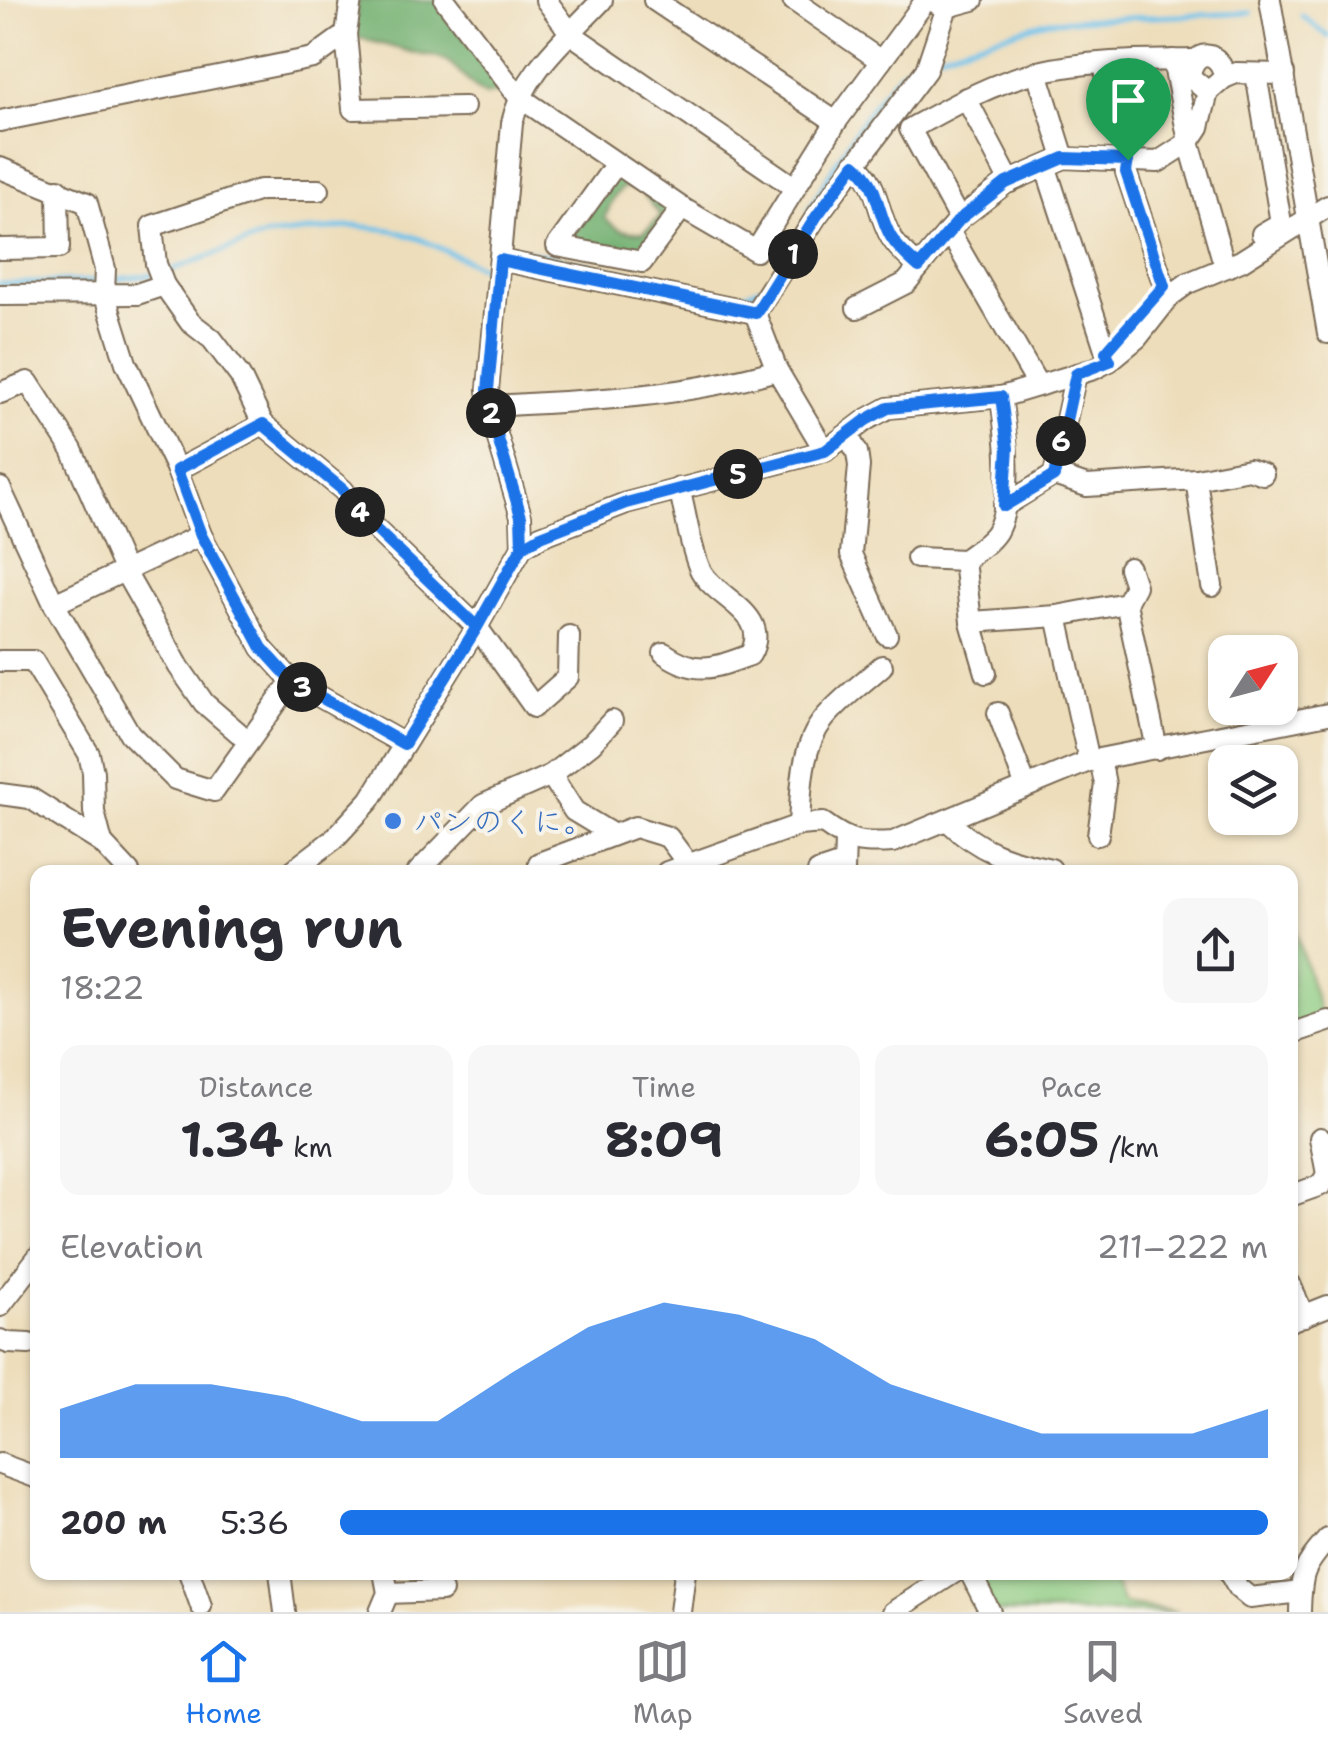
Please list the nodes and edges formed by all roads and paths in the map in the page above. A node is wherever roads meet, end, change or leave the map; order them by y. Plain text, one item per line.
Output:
1 (352, 0) edge
2 (445, 0) edge
3 (546, 0) edge
4 (602, 0) edge
5 (654, 0) edge
6 (793, 0) edge
7 (972, 0) edge
8 (1270, 0) edge
9 (934, 2) edge
10 (346, 34) junction
11 (571, 34) junction
12 (1184, 60) junction
13 (881, 61) junction
14 (1102, 63) junction
15 (1037, 72) junction
16 (1256, 74) junction
17 (1284, 74) junction
18 (1216, 85) junction
19 (518, 96) junction
20 (966, 98) junction
21 (464, 107) dead end
22 (893, 113) junction
23 (0, 122) edge
24 (836, 122) junction
25 (910, 130) junction
26 (1189, 142) junction
27 (1128, 160) junction
28 (1055, 163) junction
29 (616, 164) junction
30 (855, 164) junction
31 (0, 168) edge
32 (1010, 182) junction
33 (794, 187) junction
34 (58, 190) junction
35 (319, 190) dead end
36 (1328, 206) edge
37 (682, 208) junction
38 (1308, 216) junction
39 (954, 225) junction
40 (0, 248) edge
41 (1222, 256) junction
42 (500, 260) junction
43 (919, 267) junction
44 (104, 284) junction
45 (164, 285) junction
46 (1164, 286) junction
47 (0, 295) edge
48 (856, 308) dead end
49 (756, 313) junction
50 (1328, 333) edge
51 (1108, 357) junction
52 (777, 370) junction
53 (1076, 374) junction
54 (1038, 385) junction
55 (0, 394) edge
56 (1001, 397) junction
57 (490, 406) junction
58 (263, 424) junction
59 (848, 436) junction
60 (825, 451) junction
61 (177, 470) junction
62 (1263, 474) dead end
63 (1054, 476) junction
64 (1196, 479) junction
65 (0, 488) edge
66 (679, 488) junction
67 (1004, 506) junction
68 (201, 535) junction
69 (522, 547) junction
70 (917, 558) dead end
71 (964, 560) junction
72 (1129, 568) dead end
73 (125, 572) junction
74 (1212, 586) dead end
75 (1126, 603) junction
76 (54, 604) junction
77 (1057, 616) junction
78 (971, 622) junction
79 (477, 627) junction
80 (888, 635) dead end
81 (569, 636) dead end
82 (664, 653) dead end
83 (0, 662) edge
84 (882, 666) dead end
85 (986, 673) dead end
86 (292, 681) junction
87 (998, 713) dead end
88 (1328, 714) edge
89 (612, 721) dead end
90 (248, 740) junction
91 (404, 744) junction
92 (1157, 749) junction
93 (1094, 760) junction
94 (551, 775) junction
95 (1026, 787) junction
96 (0, 794) edge
97 (947, 820) junction
98 (800, 825) junction
99 (612, 834) junction
100 (1098, 835) dead end
101 (845, 839) junction
102 (102, 843) junction
103 (538, 863) dead end
104 (688, 864) joint
105 (120, 865) edge
106 (301, 865) edge
107 (425, 865) edge
108 (843, 865) edge
109 (1030, 865) edge
110 (1328, 1020) edge
111 (1298, 1031) edge
112 (1320, 1138) dead end
113 (1298, 1193) edge
114 (30, 1266) edge
115 (6, 1295) edge
116 (1328, 1306) edge
117 (1298, 1318) edge
118 (0, 1340) edge
119 (29, 1344) dead end
120 (0, 1464) edge
121 (30, 1475) edge
122 (1328, 1539) edge
123 (191, 1580) edge
124 (281, 1580) edge
125 (685, 1580) edge
126 (943, 1580) edge
127 (974, 1580) edge
128 (1234, 1580) edge
129 (442, 1591) dead end
130 (384, 1593) edge
131 (1300, 1602) edge
132 (200, 1606) dead end
133 (285, 1612) edge
134 (680, 1612) edge
135 (893, 1612) edge
136 (990, 1612) edge

1 - 10 street
2 - 19 street
3 - 11 street
4 - 11 street
5 - 24 street
6 - 13 street
7 - 9 street
8 - 17 street
9 - 13 street
9 - 22 street
10 - 21 street
10 - 23 street
11 - 19 street
11 - 33 street
12 - 14 street
12 - 18 street
12 - 18 street
12 - 26 street
13 - 24 street
14 - 15 street
14 - 27 street
15 - 20 street
15 - 28 street
16 - 17 street
16 - 18 street
16 - 41 street
17 - 38 street
18 - 26 street
19 - 29 street
19 - 42 street
20 - 25 street
20 - 32 street
22 - 25 street
22 - 30 street
24 - 33 street
25 - 39 street
26 - 27 street
26 - 41 street
27 - 28 street
27 - 46 street
28 - 32 street
28 - 51 street
29 - 37 street
29 - 37 street
30 - 43 street
30 - 49 street
31 - 34 street
32 - 39 street
33 - 37 street
34 - 40 street
34 - 44 street
35 - 45 street
36 - 38 street
38 - 50 street
38 - 51 street
39 - 43 street
39 - 54 street
41 - 46 street
42 - 49 street
42 - 57 street
43 - 48 street
44 - 45 street
44 - 47 street
44 - 61 street
45 - 58 street
46 - 51 street
49 - 52 street
51 - 53 street
52 - 57 street
52 - 60 street
53 - 54 street
53 - 63 street
54 - 56 street
55 - 73 street
56 - 59 street
56 - 67 street
57 - 69 street
58 - 61 street
58 - 79 street
59 - 60 street
59 - 80 street
60 - 66 street
61 - 68 street
62 - 64 street
63 - 64 street
63 - 67 street
64 - 74 street
65 - 76 street
66 - 69 street
66 - 82 street
67 - 71 street
68 - 73 street
68 - 86 street
69 - 79 street
70 - 71 street
71 - 78 street
72 - 75 street
73 - 76 street
73 - 90 street
75 - 77 street
75 - 92 street
76 - 90 street
77 - 78 street
77 - 93 street
78 - 85 street
79 - 81 street
79 - 91 street
83 - 102 street
84 - 98 street
86 - 90 street
86 - 91 street
87 - 95 street
88 - 92 street
89 - 94 street
91 - 106 street
92 - 93 street
93 - 95 street
93 - 100 street
94 - 99 street
94 - 107 street
95 - 97 street
96 - 102 street
97 - 101 street
97 - 109 street
98 - 101 street
98 - 104 street
99 - 103 street
99 - 104 street
101 - 108 street
102 - 105 street
110 - 111 street
112 - 113 street
114 - 115 street
116 - 117 street
118 - 119 street
120 - 121 street
122 - 131 street
123 - 132 street
124 - 133 street
125 - 134 street
126 - 135 street
127 - 136 street
128 - 131 street
129 - 130 street

